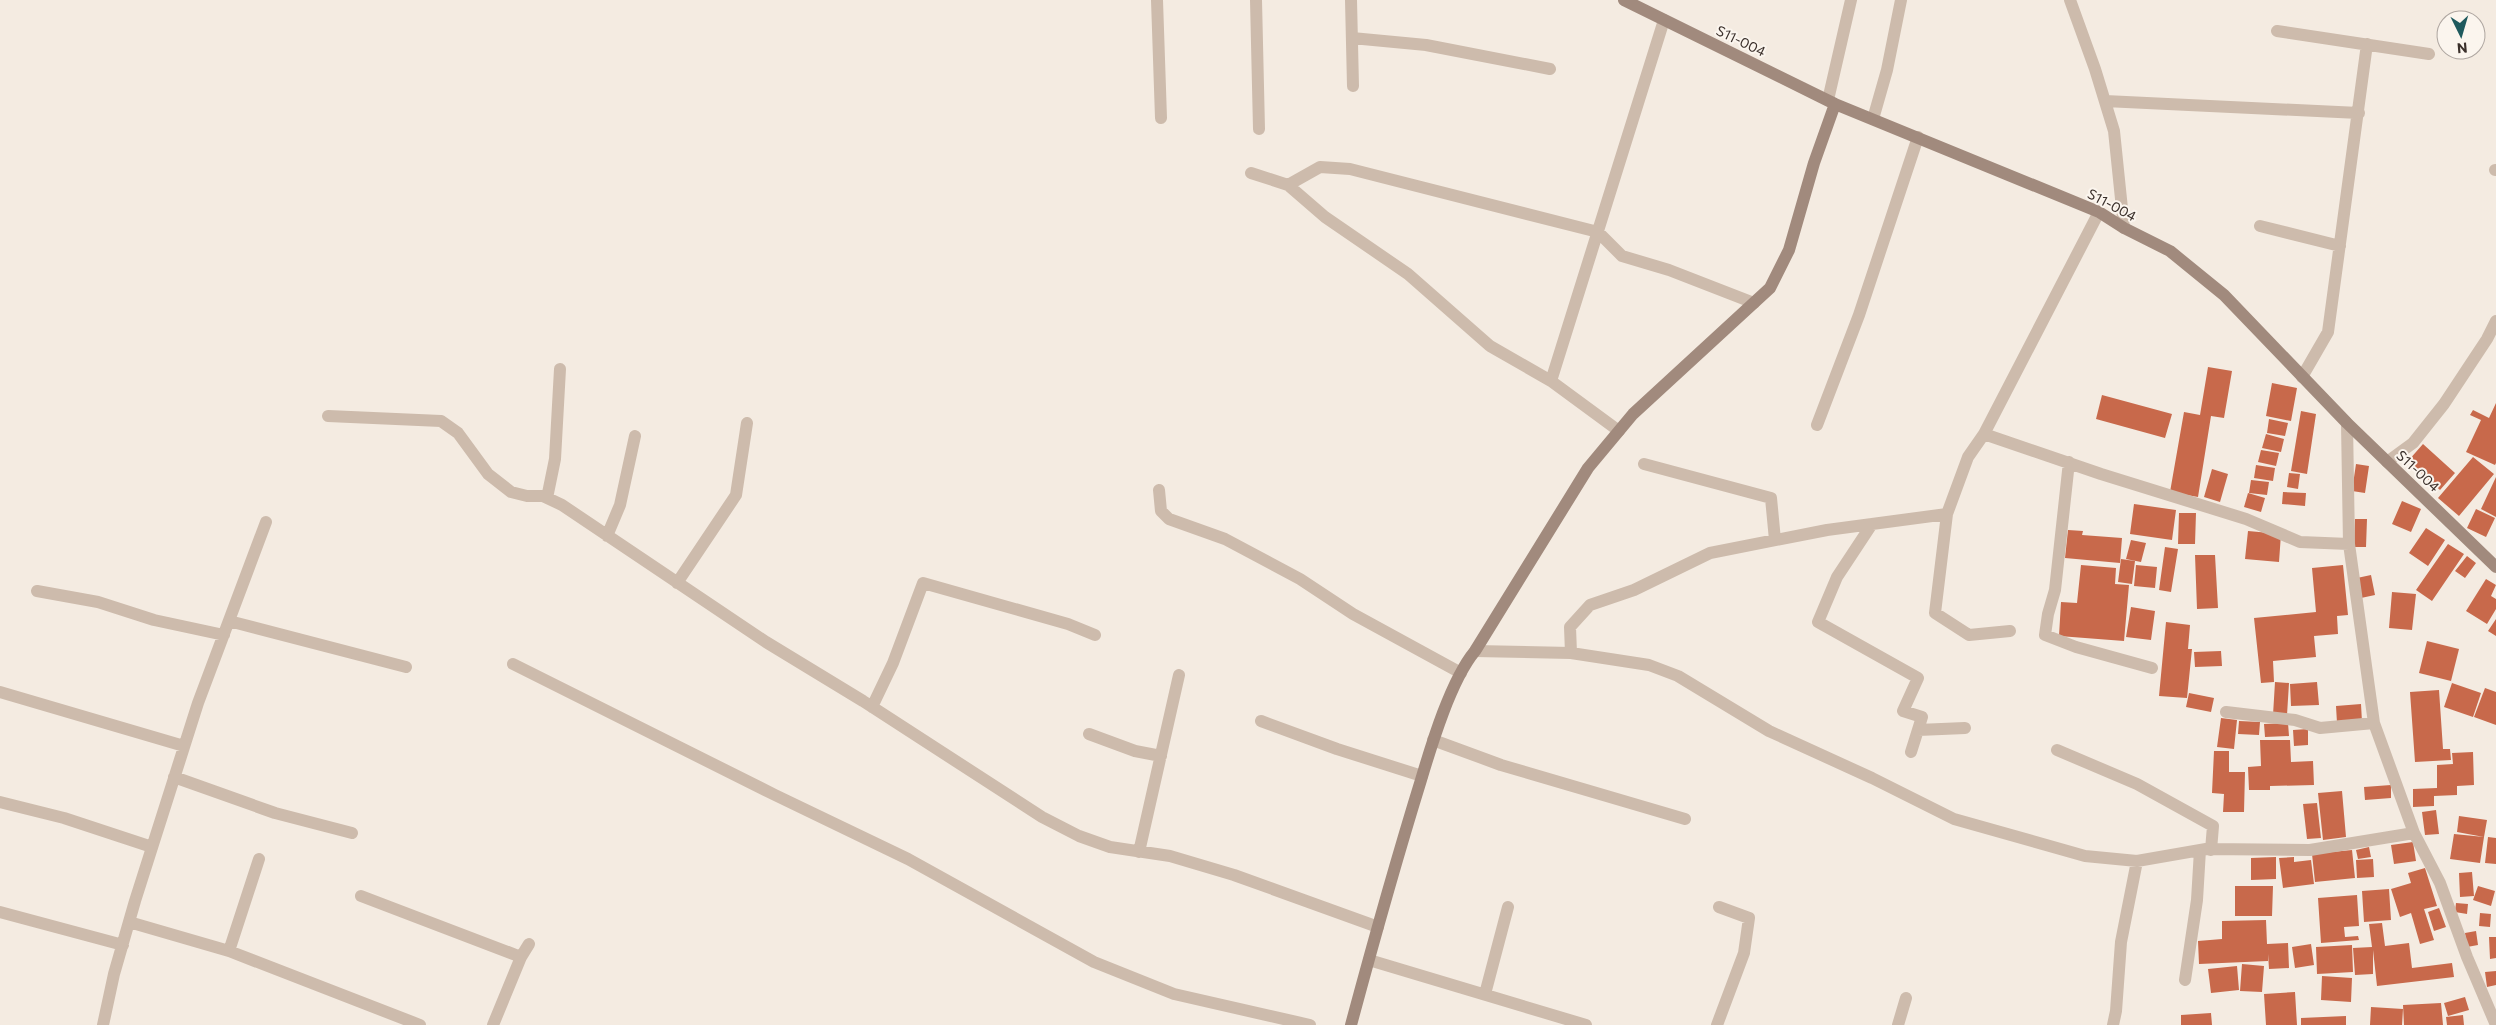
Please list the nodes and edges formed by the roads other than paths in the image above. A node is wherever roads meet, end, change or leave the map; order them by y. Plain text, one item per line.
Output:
1 (1157, 0) edge
2 (1256, 0) edge
3 (1352, 0) edge
4 (1624, 0) edge
5 (1851, 0) edge
6 (1901, 0) edge
7 (2070, 0) edge
8 (1664, 20) junction
9 (2277, 31) dead end
10 (1352, 38) junction
11 (2366, 44) junction
12 (2429, 54) dead end
13 (1550, 69) dead end
14 (1352, 86) dead end
15 (2105, 101) junction
16 (1832, 102) junction
17 (2358, 113) junction
18 (1161, 118) dead end
19 (1873, 119) junction
20 (1259, 129) dead end
21 (1918, 137) junction
22 (1251, 173) dead end
23 (1288, 185) junction
24 (2099, 212) junction
25 (2260, 226) dead end
26 (2124, 228) junction
27 (1598, 232) junction
28 (2340, 246) junction
29 (1754, 303) junction
30 (2496, 321) edge
31 (560, 369) dead end
32 (2302, 377) junction
33 (1551, 381) junction
34 (328, 416) dead end
35 (747, 423) dead end
36 (2347, 423) junction
37 (1817, 425) dead end
38 (1620, 431) junction
39 (1984, 434) junction
40 (635, 436) dead end
41 (2069, 462) junction
42 (2386, 462) junction
43 (1644, 464) dead end
44 (1159, 490) dead end
45 (547, 498) junction
46 (1947, 514) junction
47 (266, 522) dead end
48 (1872, 524) junction
49 (607, 536) junction
50 (1776, 540) junction
51 (2349, 544) junction
52 (2496, 567) edge
53 (677, 583) junction
54 (37, 591) dead end
55 (229, 622) junction
56 (2010, 631) dead end
57 (224, 635) junction
58 (1095, 635) dead end
59 (1474, 651) junction
60 (1571, 653) junction
61 (513, 664) dead end
62 (406, 667) dead end
63 (2152, 668) dead end
64 (1460, 673) junction
65 (1179, 675) dead end
66 (0, 692) edge
67 (872, 706) junction
68 (2226, 712) dead end
69 (1261, 721) dead end
70 (2374, 723) junction
71 (1965, 728) dead end
72 (1918, 730) junction
73 (1089, 734) dead end
74 (1433, 740) junction
75 (184, 746) junction
76 (2057, 750) dead end
77 (1911, 752) dead end
78 (1161, 756) junction
79 (1422, 776) junction
80 (174, 777) junction
81 (0, 802) edge
82 (1685, 819) dead end
83 (2414, 833) junction
84 (352, 834) dead end
85 (152, 847) junction
86 (2205, 850) junction
87 (1139, 852) junction
88 (259, 859) dead end
89 (2136, 861) junction
90 (361, 896) dead end
91 (1508, 907) dead end
92 (1719, 908) dead end
93 (0, 912) edge
94 (129, 922) junction
95 (1378, 927) junction
96 (529, 944) dead end
97 (122, 945) junction
98 (229, 951) junction
99 (521, 957) junction
100 (1369, 960) junction
101 (2185, 980) dead end
102 (1485, 994) junction
103 (1906, 998) dead end
104 (104, 1025) edge
105 (420, 1025) edge
106 (493, 1025) edge
107 (1310, 1025) edge
108 (1350, 1025) edge
109 (1586, 1025) edge
110 (1717, 1025) edge
111 (1898, 1025) edge
112 (2113, 1025) edge
113 (2496, 1025) edge

1 - 18 street
2 - 20 street
3 - 10 street
4 - 8 street, S11-004
5 - 16 street
6 - 19 street
7 - 15 street
8 - 16 street, S11-004
8 - 27 street
9 - 11 street
10 - 13 street
10 - 14 street
11 - 12 street
11 - 17 street
15 - 17 street
15 - 26 street
16 - 19 street, S11-004
16 - 29 street
17 - 28 street
19 - 21 street, S11-004
21 - 24 street, S11-004
21 - 37 street
22 - 23 street
23 - 27 street
23 - 33 street
24 - 26 street, S11-004
24 - 39 street
25 - 28 street
26 - 32 street, S11-004
27 - 29 street
27 - 33 street
28 - 32 street
29 - 38 street
30 - 42 street
31 - 45 street
32 - 36 street, S11-004
33 - 38 street
34 - 45 street
35 - 53 street
36 - 42 street, S11-004
36 - 51 street
38 - 59 street
39 - 41 street
39 - 46 street
40 - 49 street
41 - 51 street
41 - 63 street
42 - 52 street, S11-004
43 - 50 street
44 - 64 street
45 - 49 street
46 - 48 street
46 - 56 street
47 - 55 street
48 - 50 street
48 - 72 street
49 - 53 street
50 - 60 street
51 - 70 street
53 - 67 street
54 - 57 street
55 - 57 street
55 - 62 street
57 - 75 street
58 - 67 street
59 - 60 street
59 - 64 street
60 - 89 street
61 - 107 street
64 - 74 street
65 - 78 street
66 - 75 street
67 - 87 street
68 - 70 street
69 - 79 street
70 - 83 street
71 - 72 street
72 - 77 street
73 - 78 street
74 - 79 street
74 - 82 street
75 - 80 street
76 - 86 street
78 - 87 street
79 - 95 street
80 - 84 street
80 - 85 street
81 - 85 street
83 - 86 street
83 - 113 street
85 - 94 street
86 - 89 street
86 - 101 street
87 - 95 street
88 - 98 street
89 - 112 street
90 - 99 street
91 - 102 street
92 - 110 street
93 - 97 street
94 - 97 street
94 - 98 street
95 - 100 street
96 - 99 street
97 - 104 street
98 - 105 street
99 - 106 street
100 - 102 street
100 - 108 street
102 - 109 street
103 - 111 street

